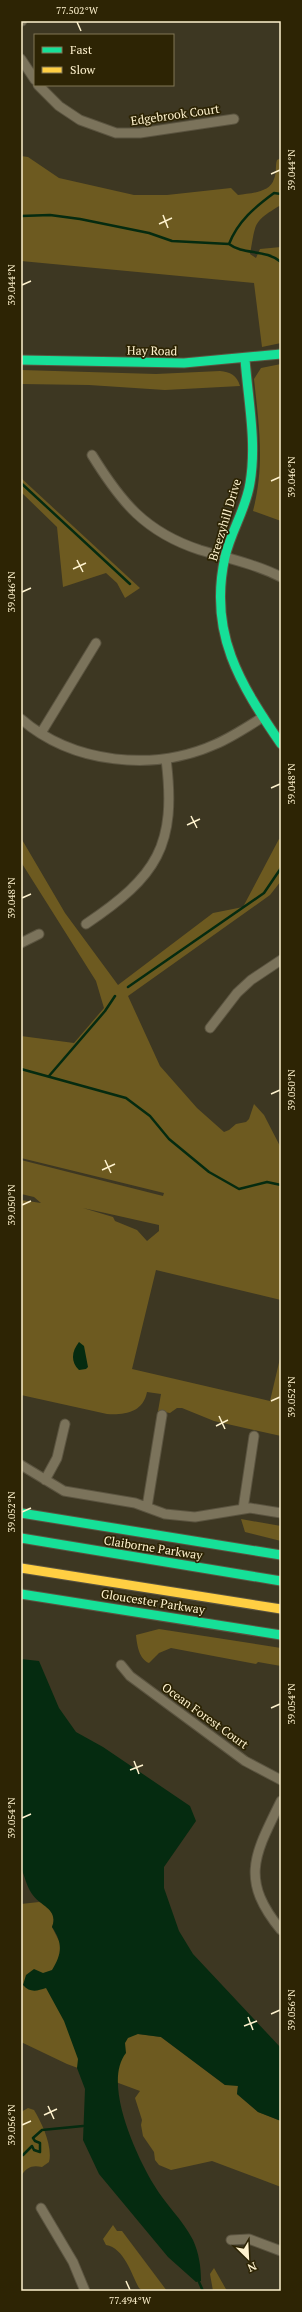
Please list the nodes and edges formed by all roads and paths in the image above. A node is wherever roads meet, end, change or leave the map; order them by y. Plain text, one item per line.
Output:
1 (21, 59) edge
2 (34, 78) edge
3 (39, 86) edge
4 (234, 119) dead end
5 (281, 354) edge
6 (245, 359) junction
7 (21, 360) edge
8 (92, 455) dead end
9 (225, 557) junction
10 (281, 577) edge
11 (96, 643) dead end
12 (263, 716) junction
13 (21, 719) edge
14 (41, 733) junction
15 (281, 744) edge
16 (166, 759) junction
17 (86, 924) dead end
18 (39, 934) dead end
19 (21, 943) edge
20 (281, 960) edge
21 (210, 1028) dead end
22 (162, 1414) dead end
23 (65, 1424) dead end
24 (254, 1436) dead end
25 (21, 1465) edge
26 (45, 1480) junction
27 (147, 1507) junction
28 (243, 1509) junction
29 (21, 1513) edge
30 (281, 1513) edge
31 (21, 1538) edge
32 (281, 1555) edge
33 (21, 1568) edge
34 (281, 1582) edge
35 (21, 1594) edge
36 (281, 1609) edge
37 (281, 1635) edge
38 (121, 1665) dead end
39 (281, 1780) edge
40 (281, 1801) edge
41 (281, 1930) edge
42 (41, 2208) dead end
43 (231, 2240) dead end
44 (281, 2251) edge
45 (85, 2291) edge

1 - 2 street
3 - 4 street, Edgebrook Court
5 - 6 main road, Hay Road
6 - 7 main road, Hay Road
6 - 9 main road, Breezyhill Drive
8 - 9 street
9 - 10 street
9 - 12 main road, Breezyhill Drive
11 - 14 street
12 - 15 main road, Breezyhill Drive
12 - 16 street
13 - 14 street
14 - 16 street
16 - 17 street
18 - 19 street
20 - 21 street
22 - 27 street
23 - 26 street
24 - 28 street
25 - 26 street
26 - 27 street
27 - 28 street
28 - 30 street
29 - 32 main road, Claiborne Parkway
31 - 34 main road, Claiborne Parkway
33 - 36 main road, Gloucester Parkway
35 - 37 main road, Gloucester Parkway
38 - 39 street, Ocean Forest Court
40 - 41 street
42 - 45 street
43 - 44 street

